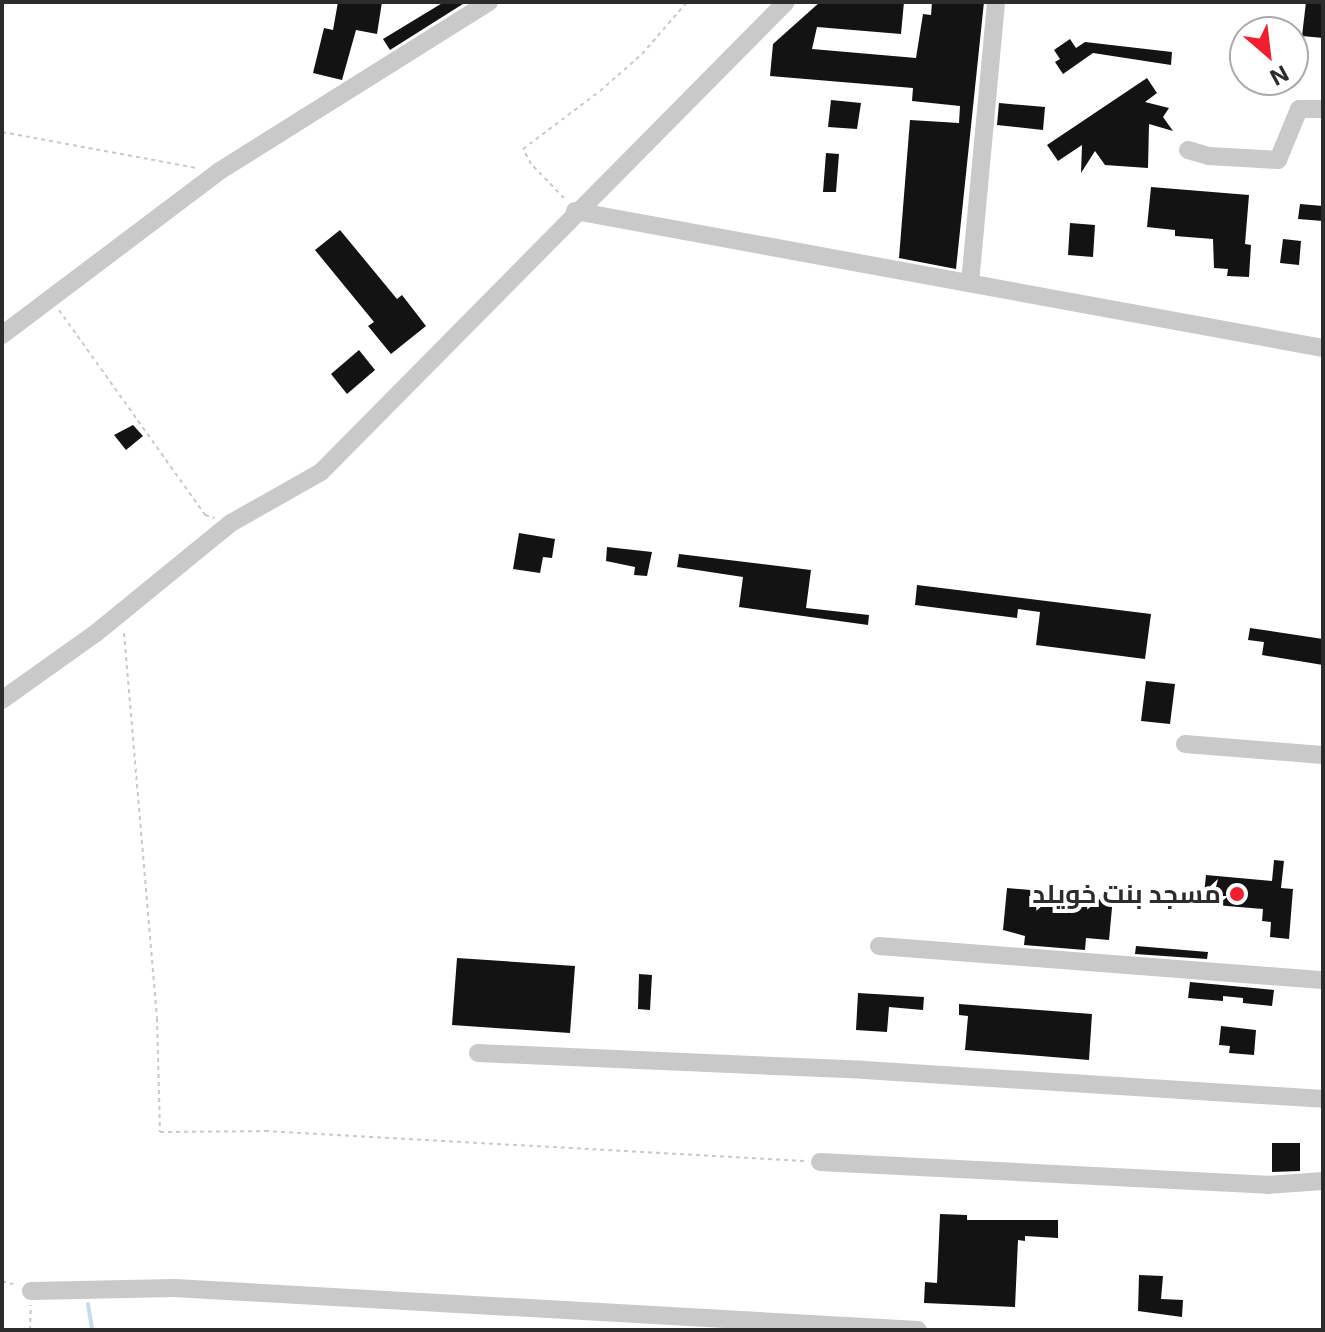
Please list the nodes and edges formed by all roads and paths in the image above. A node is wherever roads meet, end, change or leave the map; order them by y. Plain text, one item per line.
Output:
1 (489, 2) edge
2 (687, 2) edge
3 (786, 2) edge
4 (996, 2) edge
5 (1323, 109) edge
6 (2, 132) edge
7 (1188, 150) dead end
8 (218, 172) junction
9 (575, 211) junction
10 (970, 283) junction
11 (52, 299) junction
12 (2, 335) edge
13 (1323, 348) edge
14 (231, 523) junction
15 (122, 612) junction
16 (2, 700) edge
17 (1185, 744) dead end
18 (1323, 755) edge
19 (879, 946) dead end
20 (1323, 980) edge
21 (478, 1053) dead end
22 (1323, 1099) edge
23 (820, 1162) joint
24 (1323, 1181) edge
25 (31, 1291) joint
26 (30, 1330) edge
27 (918, 1330) edge

1 - 8 street
2 - 9 path
3 - 9 street
4 - 10 street
5 - 7 street
6 - 8 path
8 - 11 street
9 - 10 street
9 - 14 street
10 - 13 street
11 - 12 street
11 - 14 path
14 - 15 street
15 - 16 street
15 - 23 path
17 - 18 street
19 - 20 street
21 - 22 street
23 - 24 street
25 - 26 path
25 - 27 street

